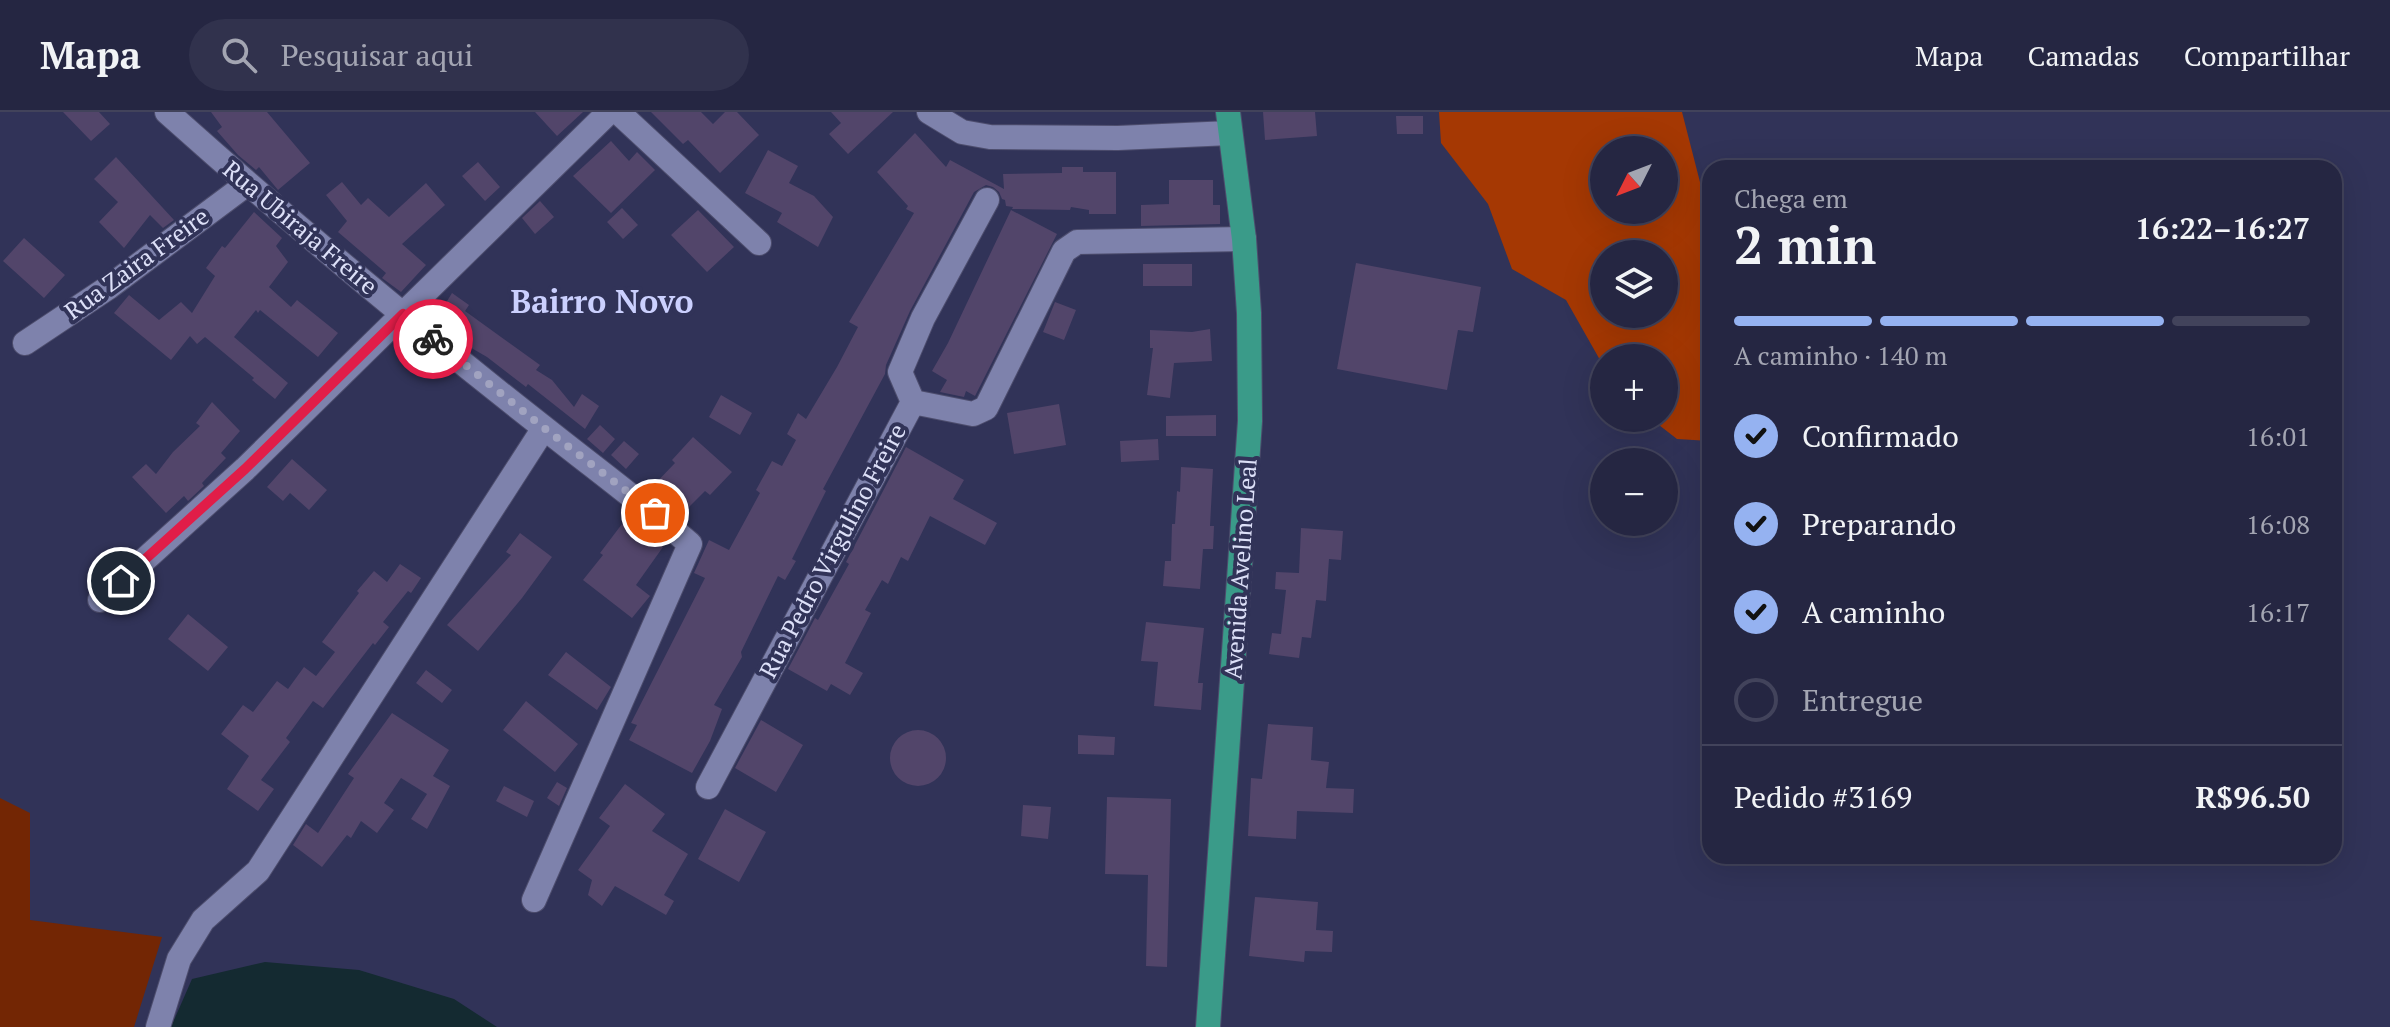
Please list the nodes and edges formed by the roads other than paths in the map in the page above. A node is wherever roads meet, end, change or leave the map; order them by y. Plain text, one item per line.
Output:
1 (167, 112) edge
2 (609, 112) edge
3 (618, 112) edge
4 (929, 112) edge
5 (1229, 122) edge
6 (247, 184) junction
7 (987, 200) dead end
8 (1244, 239) junction
9 (759, 243) dead end
10 (403, 314) junction
11 (25, 343) dead end
12 (913, 402) junction
13 (544, 428) junction
14 (100, 600) dead end
15 (708, 787) dead end
16 (534, 900) dead end
17 (158, 1027) edge
18 (1208, 1027) edge

1 - 6 street, Rua Ubiraja Freire
2 - 10 street
3 - 9 street
4 - 5 street
5 - 8 main road, Avenida Avelino Leal
6 - 10 street, Rua Ubiraja Freire
6 - 11 street, Rua Zaira Freire
7 - 12 street
8 - 12 street, Rua Pedro Virgulino Freire
8 - 18 main road, Avenida Avelino Leal
10 - 13 street, Rua Ubiraja Freire
10 - 14 street
12 - 15 street, Rua Pedro Virgulino Freire
13 - 16 street, Rua Ubiraja Freire
13 - 17 street

